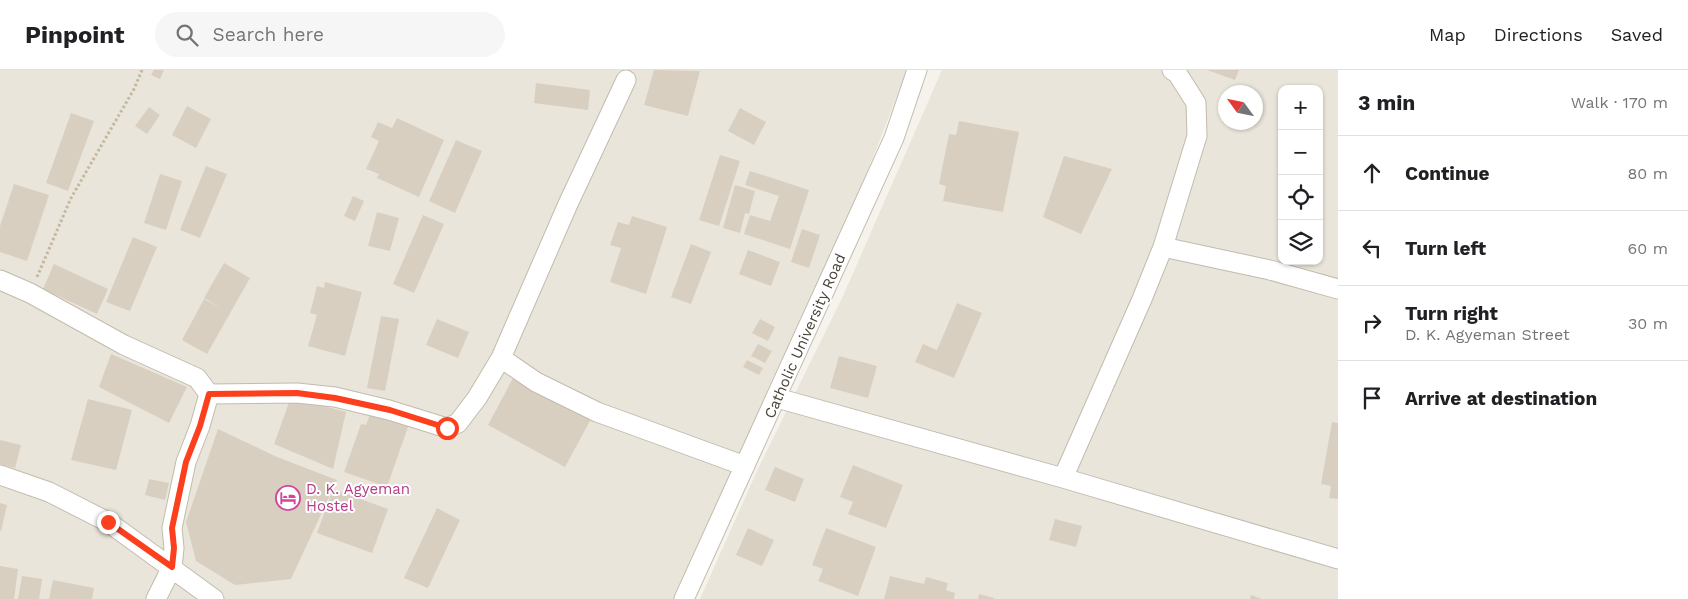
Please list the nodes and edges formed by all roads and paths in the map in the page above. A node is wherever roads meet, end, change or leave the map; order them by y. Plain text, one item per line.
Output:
1 (142, 70) edge
2 (917, 70) edge
3 (1172, 70) edge
4 (626, 80) dead end
5 (1163, 247) junction
6 (0, 280) edge
7 (1338, 290) edge
8 (30, 293) junction
9 (501, 358) junction
10 (209, 394) junction
11 (777, 398) junction
12 (746, 466) junction
13 (0, 475) edge
14 (1063, 478) junction
15 (1338, 559) edge
16 (172, 567) junction
17 (156, 599) edge
18 (214, 599) edge
19 (684, 599) edge

1 - 8 path
2 - 11 street, Catholic University Road
3 - 5 street
4 - 9 street
5 - 7 street
5 - 14 street
6 - 8 street
8 - 10 street
9 - 10 street
9 - 12 street
10 - 16 street
11 - 12 street, Catholic University Road
11 - 14 street
12 - 19 street, Catholic University Road
13 - 16 street
14 - 15 street
16 - 17 street
16 - 18 street

